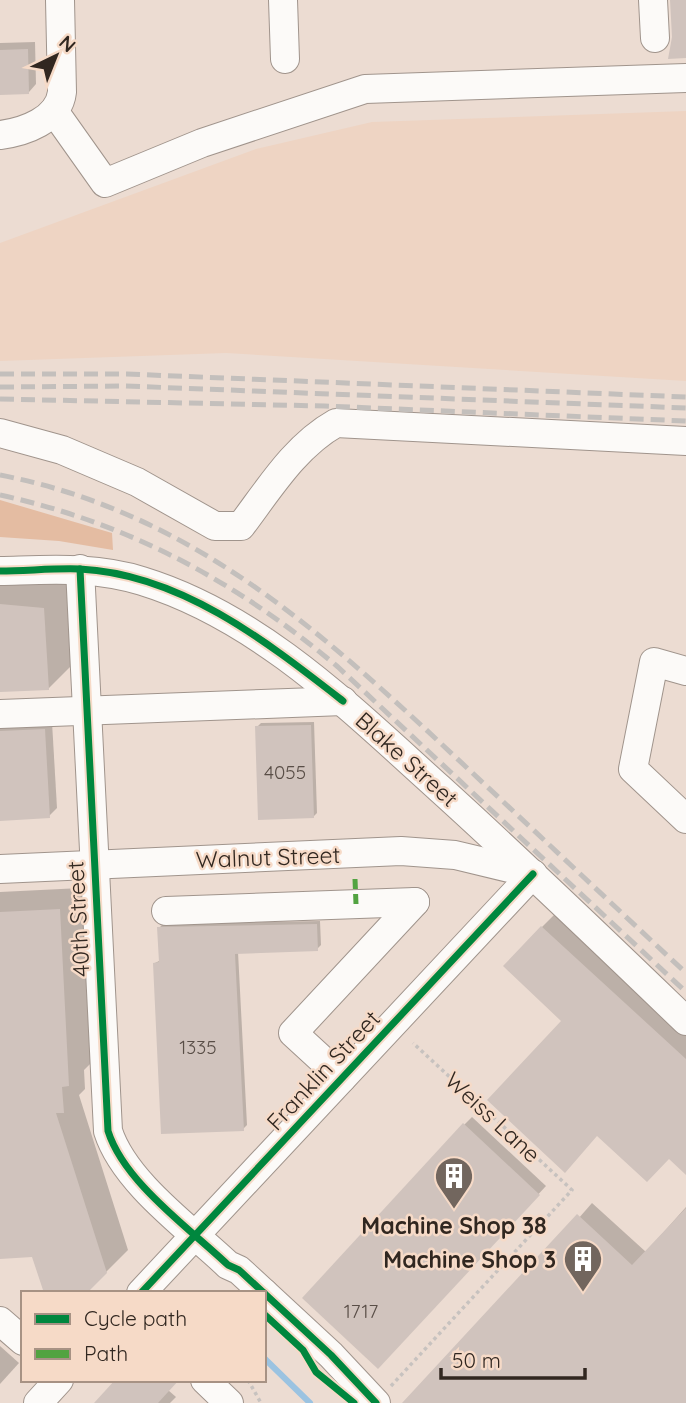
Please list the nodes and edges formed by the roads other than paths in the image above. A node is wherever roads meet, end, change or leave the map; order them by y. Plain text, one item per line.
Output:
1 (60, 0) edge
2 (283, 0) edge
3 (653, 0) edge
4 (655, 38) dead end
5 (285, 59) dead end
6 (686, 78) edge
7 (54, 111) junction
8 (0, 135) edge
9 (0, 433) edge
10 (686, 441) edge
11 (80, 569) junction
12 (0, 571) edge
13 (686, 671) edge
14 (343, 701) junction
15 (87, 711) junction
16 (0, 714) edge
17 (686, 819) edge
18 (95, 865) junction
19 (0, 869) edge
20 (533, 874) junction
21 (166, 911) dead end
22 (686, 1021) edge
23 (342, 1078) junction
24 (204, 1242) junction
25 (143, 1291) edge
26 (262, 1291) edge
27 (266, 1295) edge
28 (0, 1321) edge
29 (21, 1339) edge
30 (57, 1382) edge
31 (207, 1382) edge
32 (383, 1394) edge
33 (38, 1403) edge
34 (229, 1403) edge

1 - 7 street
2 - 5 street
3 - 4 street
6 - 7 street
7 - 8 street
9 - 10 street
11 - 12 street, Blake Street
11 - 14 street, Blake Street
11 - 15 street, 40th Street
13 - 17 street
14 - 15 street
14 - 20 street, Blake Street
15 - 16 street
15 - 18 street, 40th Street
18 - 19 street, Walnut Street
18 - 20 street, Walnut Street
18 - 24 street, 40th Street
20 - 22 street, Blake Street
20 - 23 street, Franklin Street
21 - 23 street
23 - 24 street, Franklin Street
24 - 25 street, Franklin Street
24 - 26 street, 40th Street
27 - 32 street, 40th Street
28 - 29 street
30 - 33 street
31 - 34 street

